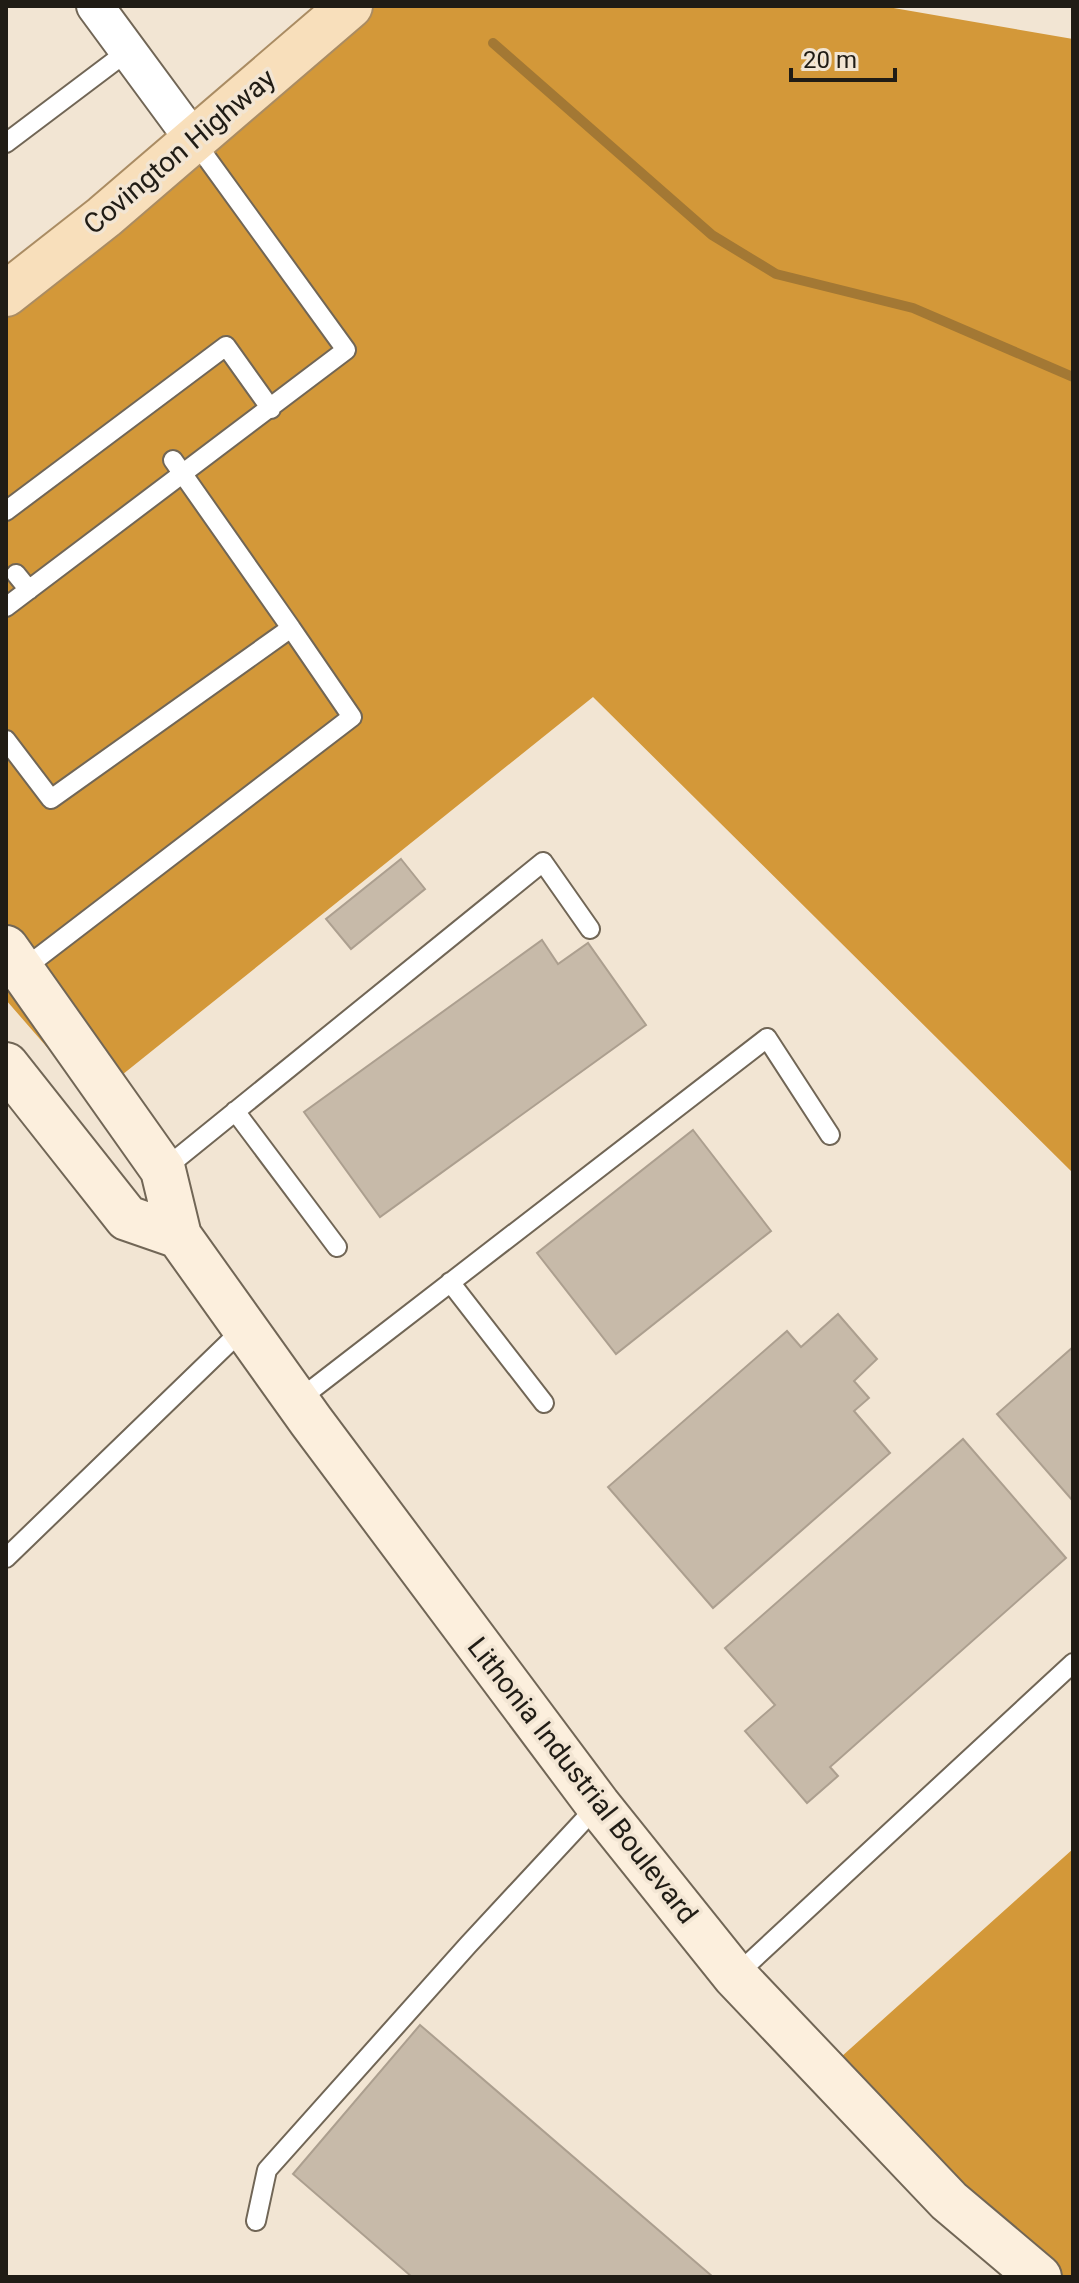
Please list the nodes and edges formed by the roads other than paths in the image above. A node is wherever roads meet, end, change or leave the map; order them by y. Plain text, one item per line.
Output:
1 (95, 6) edge
2 (350, 6) edge
3 (128, 51) junction
4 (193, 139) junction
5 (6, 143) edge
6 (6, 294) edge
7 (271, 409) junction
8 (179, 467) junction
9 (14, 509) edge
10 (81, 526) dead end
11 (93, 542) junction
12 (50, 550) dead end
13 (61, 566) junction
14 (16, 574) dead end
15 (29, 590) junction
16 (6, 607) edge
17 (291, 628) junction
18 (6, 740) edge
19 (590, 929) dead end
20 (11, 967) edge
21 (6, 1065) edge
22 (235, 1111) junction
23 (830, 1135) dead end
24 (163, 1170) junction
25 (179, 1236) junction
26 (337, 1247) dead end
27 (450, 1282) junction
28 (244, 1328) junction
29 (297, 1401) junction
30 (544, 1403) dead end
31 (6, 1558) edge
32 (1073, 1663) edge
33 (598, 1805) junction
34 (735, 1976) junction
35 (256, 2221) dead end
36 (1039, 2277) edge

1 - 3 street
2 - 4 main road, Covington Highway
3 - 4 street
3 - 5 lane
4 - 6 main road, Covington Highway
4 - 7 lane
7 - 8 lane
7 - 9 lane
8 - 11 lane
8 - 17 lane
10 - 11 lane
11 - 13 lane
12 - 13 lane
13 - 15 lane
14 - 15 lane
15 - 16 lane
17 - 18 lane
17 - 20 lane
19 - 22 lane
20 - 24 main road, Lithonia Industrial Boulevard
21 - 25 main road
22 - 24 lane
22 - 26 lane
23 - 27 lane
24 - 25 main road, Lithonia Industrial Boulevard
25 - 28 main road, Lithonia Industrial Boulevard
27 - 29 lane
27 - 30 lane
28 - 29 main road, Lithonia Industrial Boulevard
28 - 31 lane
29 - 33 main road, Lithonia Industrial Boulevard
32 - 34 lane
33 - 34 main road, Lithonia Industrial Boulevard
33 - 35 lane
34 - 36 main road, Lithonia Industrial Boulevard

